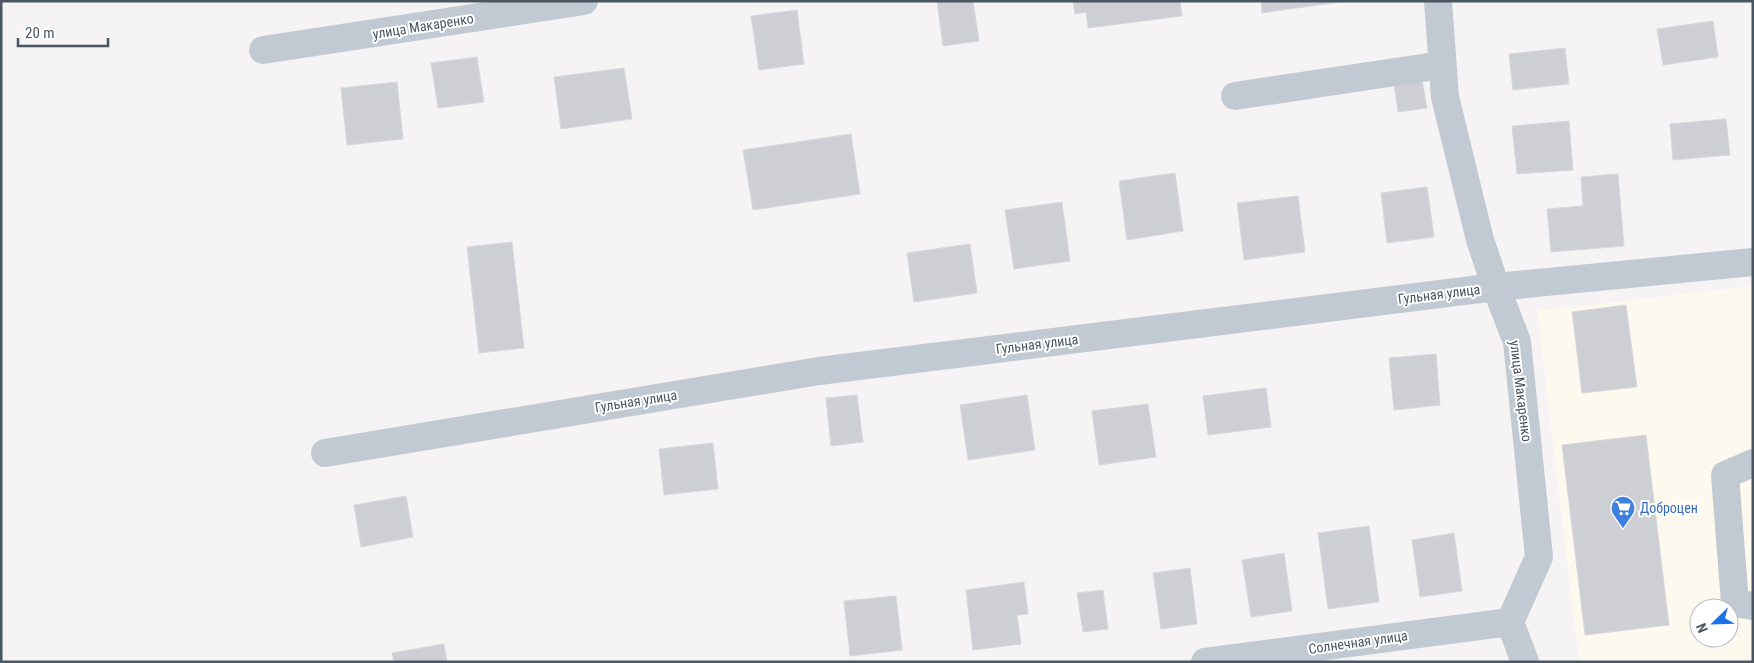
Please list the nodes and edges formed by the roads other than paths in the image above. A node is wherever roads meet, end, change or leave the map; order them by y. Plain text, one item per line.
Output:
1 (584, 1) edge
2 (1438, 1) edge
3 (263, 50) dead end
4 (1442, 65) junction
5 (1235, 96) dead end
6 (1753, 262) edge
7 (1496, 287) junction
8 (325, 452) dead end
9 (1753, 463) edge
10 (1753, 606) edge
11 (1510, 622) junction
12 (1205, 662) edge
13 (1525, 662) edge

1 - 3 street, улица Макаренко
2 - 4 street, улица Макаренко
4 - 5 street
4 - 7 street, улица Макаренко
6 - 7 street, Гульная улица
7 - 8 street, Гульная улица
7 - 11 street, улица Макаренко
9 - 10 street
11 - 12 street, Солнечная улица
11 - 13 street

